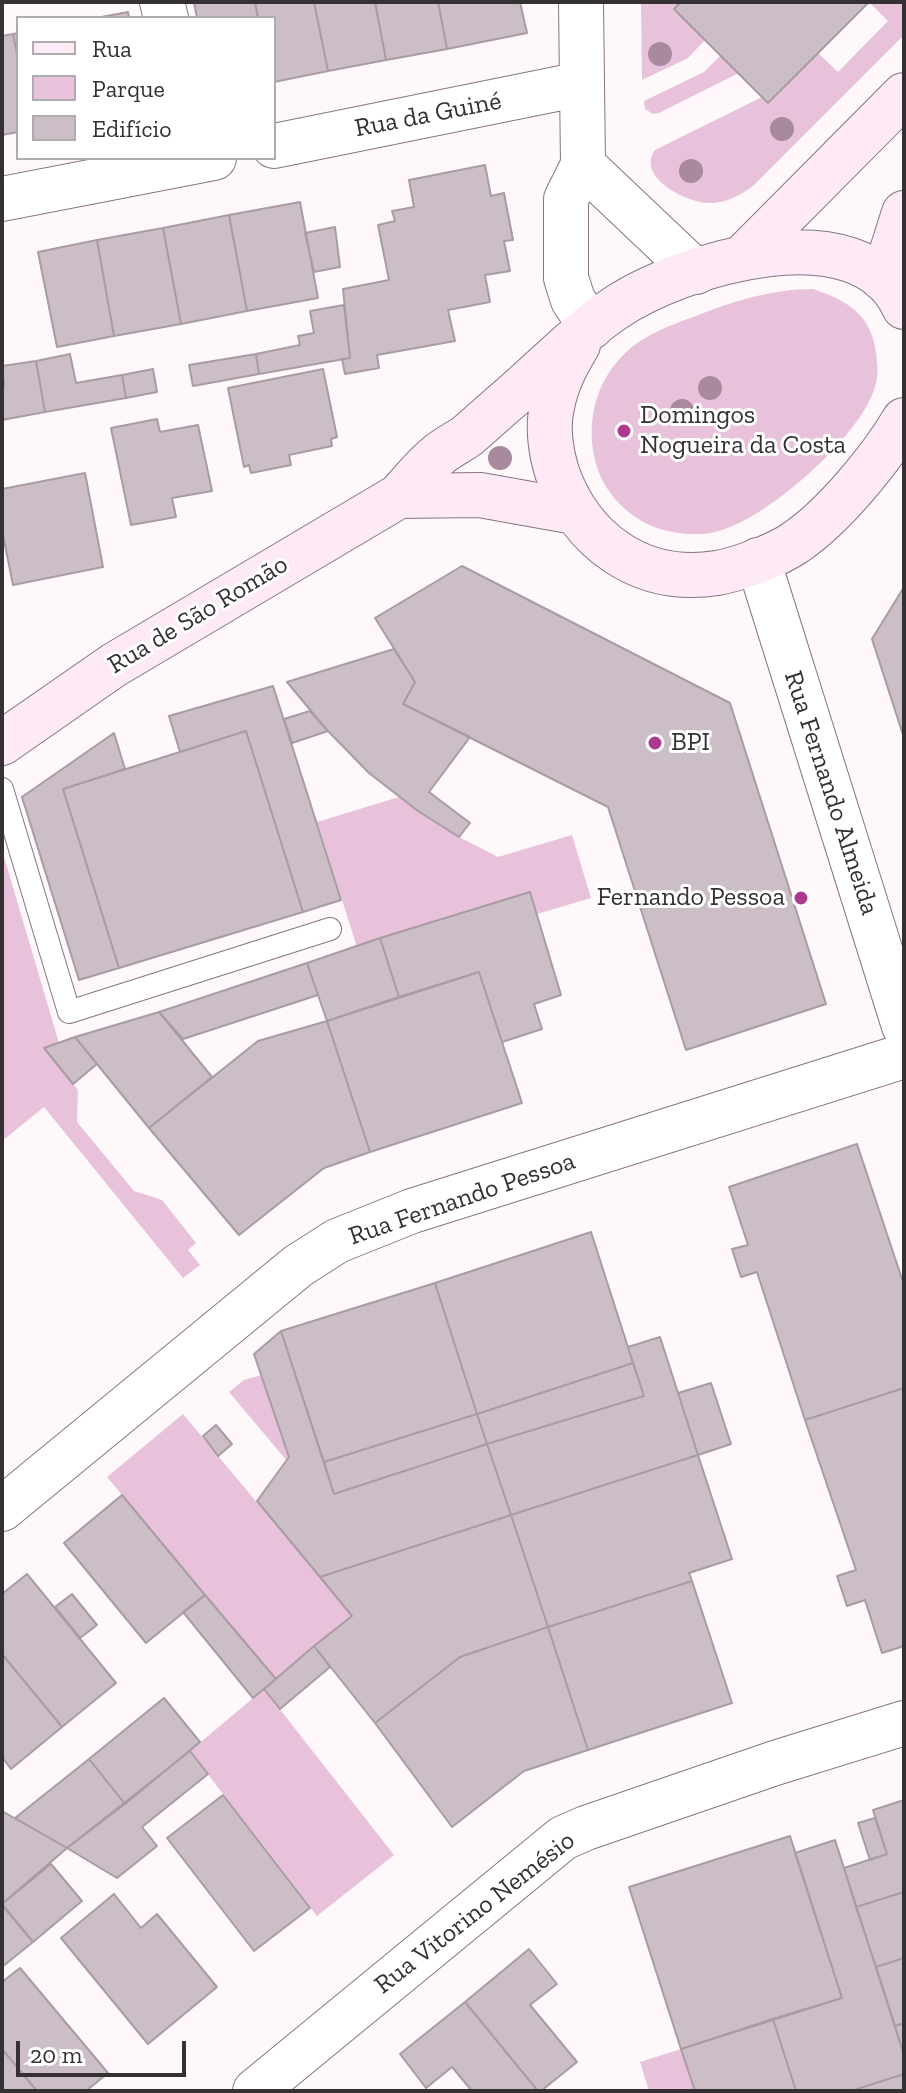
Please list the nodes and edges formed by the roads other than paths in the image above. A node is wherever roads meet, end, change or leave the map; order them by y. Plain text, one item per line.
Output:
1 (581, 2) edge
2 (581, 84) junction
3 (904, 95) edge
4 (276, 146) edge
5 (196, 160) edge
6 (583, 165) junction
7 (2, 199) edge
8 (904, 213) edge
9 (743, 257) junction
10 (696, 272) junction
11 (898, 298) edge
12 (588, 330) junction
13 (904, 420) edge
14 (399, 496) junction
15 (575, 512) junction
16 (758, 560) junction
17 (2, 743) edge
18 (2, 789) edge
19 (330, 929) dead end
20 (904, 1026) edge
21 (904, 1056) edge
22 (2, 1509) edge
23 (904, 1723) edge
24 (255, 2091) edge

1 - 2 street
2 - 4 street, Rua da Guiné
2 - 6 street
3 - 9 main road
5 - 7 street
6 - 10 street
6 - 12 street
8 - 11 main road
9 - 10 main road, Rua de São Romão
9 - 11 main road, Rua de São Romão
10 - 12 main road, Rua de São Romão
12 - 14 main road, Rua de São Romão
12 - 15 main road, Rua de São Romão
13 - 16 main road, Rua de São Romão
14 - 15 main road, Rua de São Romão
14 - 17 main road, Rua de São Romão
15 - 16 main road, Rua de São Romão
16 - 20 street, Rua Fernando Almeida
18 - 19 lane
21 - 22 street, Rua Fernando Pessoa
23 - 24 street, Rua Vitorino Nemésio

